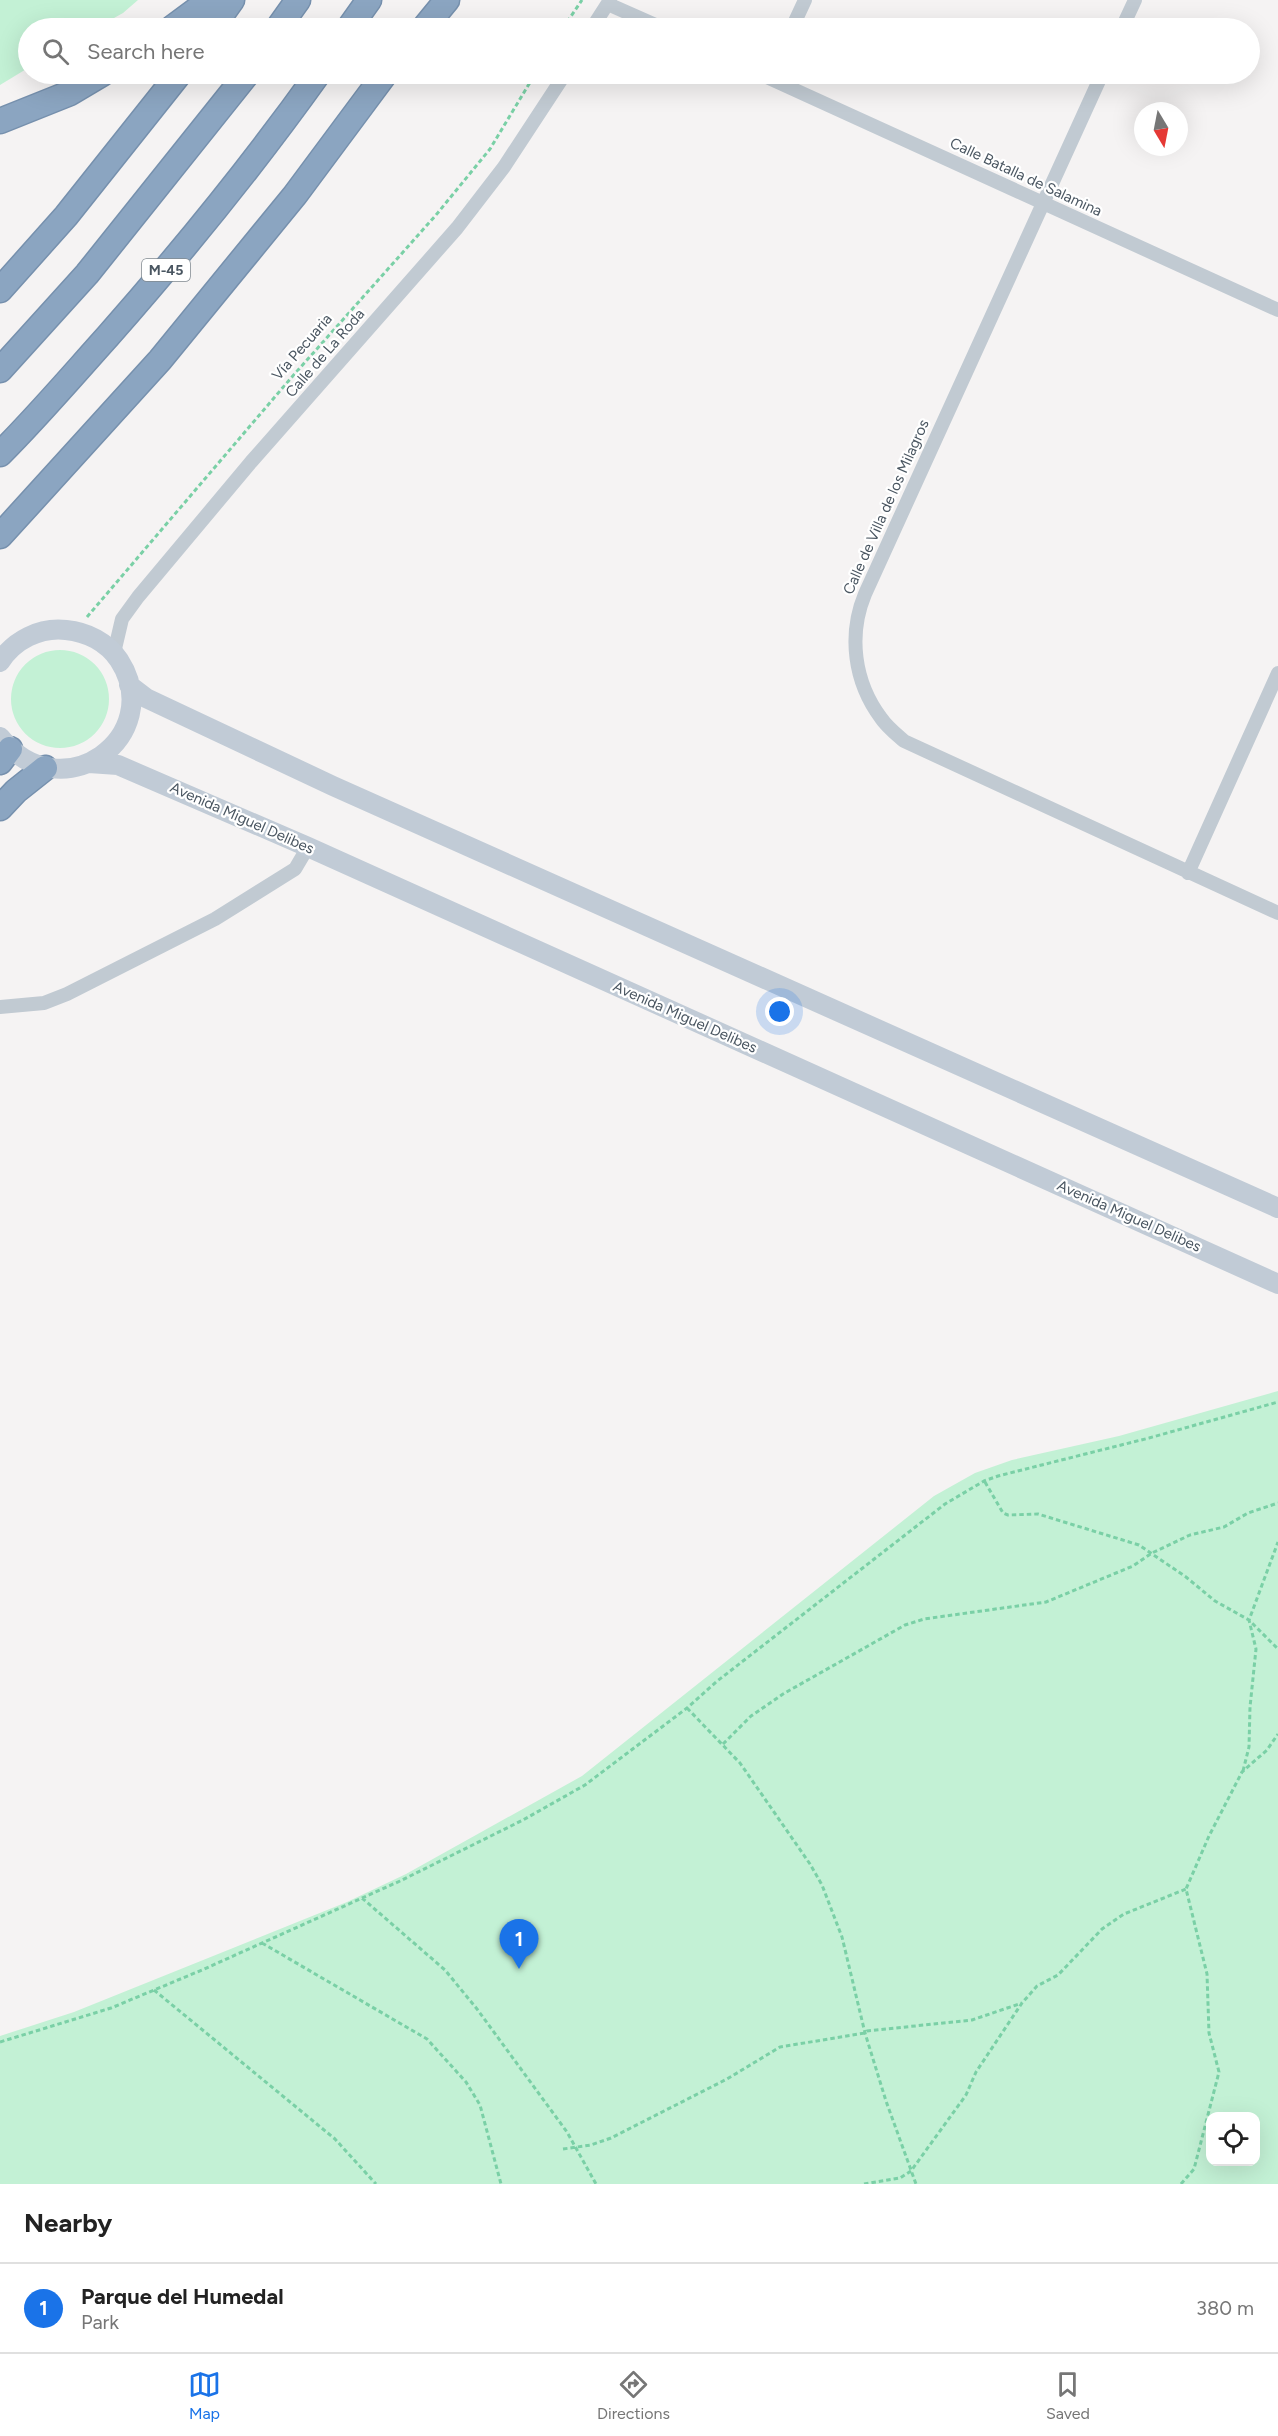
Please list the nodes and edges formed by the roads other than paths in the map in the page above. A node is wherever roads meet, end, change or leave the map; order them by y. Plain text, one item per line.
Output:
1 (210, 0) edge
2 (232, 0) edge
3 (298, 0) edge
4 (369, 0) edge
5 (432, 0) edge
6 (447, 0) edge
7 (805, 0) edge
8 (1135, 0) edge
9 (609, 2) edge
10 (186, 18) edge
11 (219, 18) edge
12 (285, 18) edge
13 (356, 18) edge
14 (420, 18) edge
15 (432, 18) edge
16 (599, 18) edge
17 (642, 18) edge
18 (797, 18) edge
19 (1127, 18) edge
20 (85, 84) edge
21 (171, 84) edge
22 (239, 84) edge
23 (311, 84) edge
24 (379, 84) edge
25 (558, 84) edge
26 (787, 84) edge
27 (1097, 84) edge
28 (0, 121) edge
29 (1043, 203) junction
30 (0, 290) edge
31 (1278, 310) edge
32 (0, 370) edge
33 (0, 454) edge
34 (0, 536) edge
35 (8, 643) edge
36 (114, 653) junction
37 (0, 662) edge
38 (1278, 673) edge
39 (129, 685) junction
40 (3, 749) edge
41 (89, 763) junction
42 (45, 768) junction
43 (0, 808) edge
44 (308, 847) junction
45 (1188, 873) junction
46 (1278, 913) edge
47 (0, 1007) edge
48 (1278, 1208) edge
49 (1278, 1284) edge

1 - 10 highway
2 - 11 highway
3 - 12 highway
4 - 13 highway
5 - 14 highway
6 - 15 highway
7 - 18 street
8 - 19 street
9 - 16 street
9 - 17 street
20 - 28 highway
21 - 30 highway
22 - 32 highway
23 - 33 highway, M-45
24 - 34 highway
25 - 36 street, Calle de La Roda
26 - 29 street, Calle Batalla de Salamina
27 - 29 street, Calle de Villa de los Milagros
29 - 31 street, Calle Batalla de Salamina
29 - 45 street, Calle de Villa de los Milagros
35 - 36 main road
35 - 37 main road
36 - 39 main road
38 - 45 street
39 - 41 main road
39 - 48 main road
40 - 42 main road
41 - 42 main road
41 - 44 main road, Avenida Miguel Delibes
42 - 43 highway
44 - 47 street
44 - 49 main road, Avenida Miguel Delibes
45 - 46 street, Calle de Villa de los Milagros

